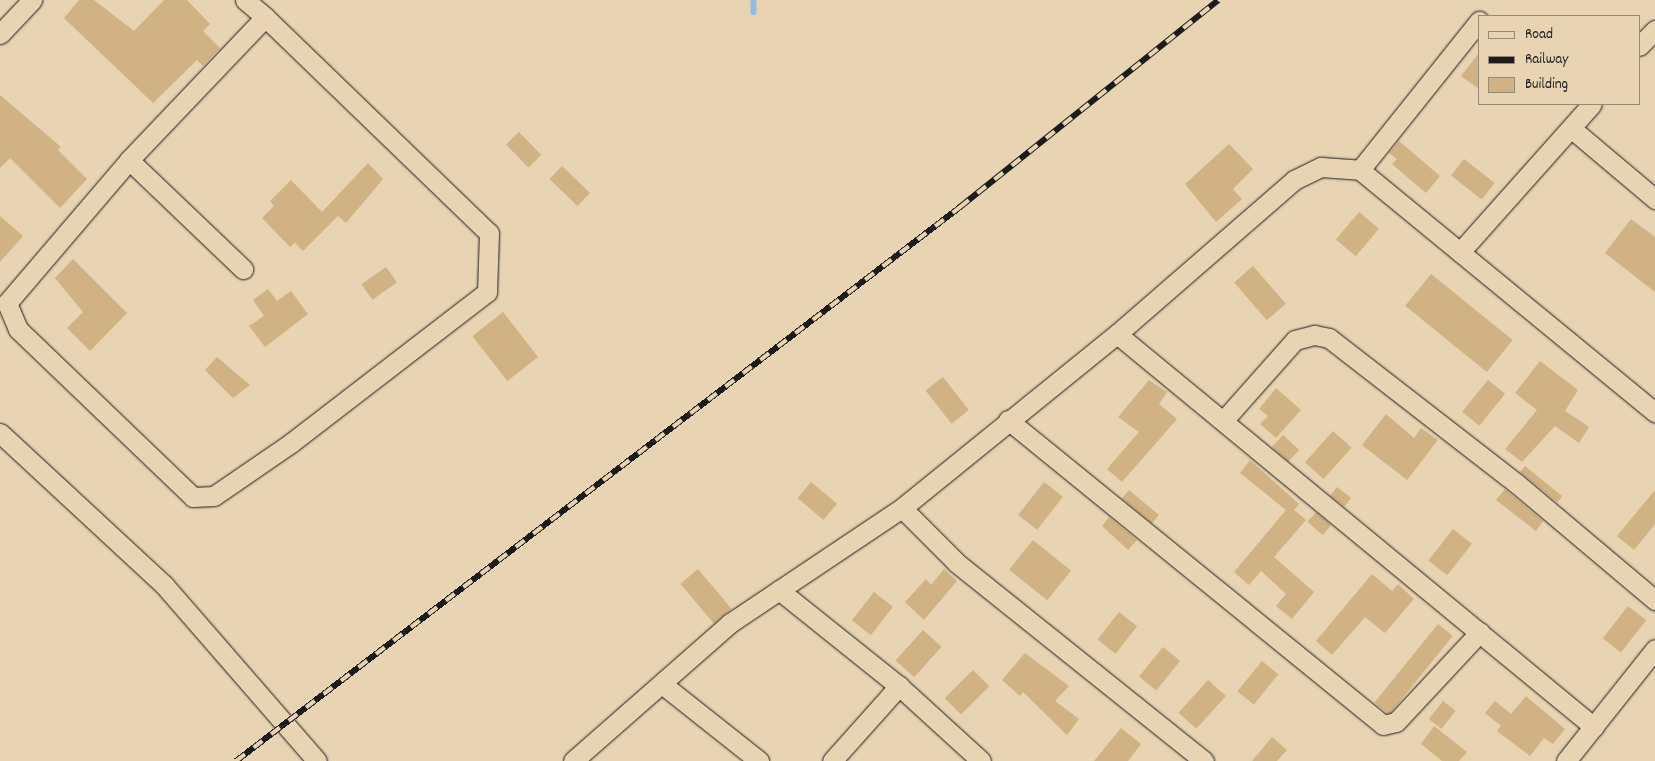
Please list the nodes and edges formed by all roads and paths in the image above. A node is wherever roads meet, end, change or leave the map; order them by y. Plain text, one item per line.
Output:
1 (32, 0) edge
2 (245, 0) edge
3 (265, 17) junction
4 (1478, 21) edge
5 (1655, 30) edge
6 (0, 34) edge
7 (1640, 45) edge
8 (1591, 105) edge
9 (1572, 129) junction
10 (129, 160) junction
11 (1360, 170) junction
12 (1655, 199) edge
13 (1460, 252) junction
14 (243, 269) dead end
15 (1117, 334) junction
16 (1655, 412) edge
17 (1008, 420) junction
18 (1223, 421) junction
19 (0, 433) edge
20 (902, 508) junction
21 (778, 590) junction
22 (1655, 600) edge
23 (1480, 632) junction
24 (1655, 649) edge
25 (662, 684) junction
26 (899, 686) junction
27 (1594, 727) junction
28 (317, 761) edge
29 (573, 761) edge
30 (759, 761) edge
31 (832, 761) edge
32 (981, 761) edge
33 (1204, 761) edge
34 (1566, 761) edge

1 - 6 street
2 - 3 street
3 - 10 street
3 - 10 street
4 - 11 street
5 - 7 street
8 - 9 street
9 - 12 street
9 - 13 street
10 - 14 street
11 - 13 street
11 - 15 street
13 - 16 street
15 - 17 street
15 - 18 street
17 - 20 street
17 - 23 street
18 - 22 street
18 - 23 street
19 - 28 street
20 - 21 street
20 - 33 street
21 - 25 street
21 - 26 street
23 - 27 street
24 - 27 street
25 - 29 street
25 - 30 street
26 - 31 street
26 - 32 street
27 - 34 street

